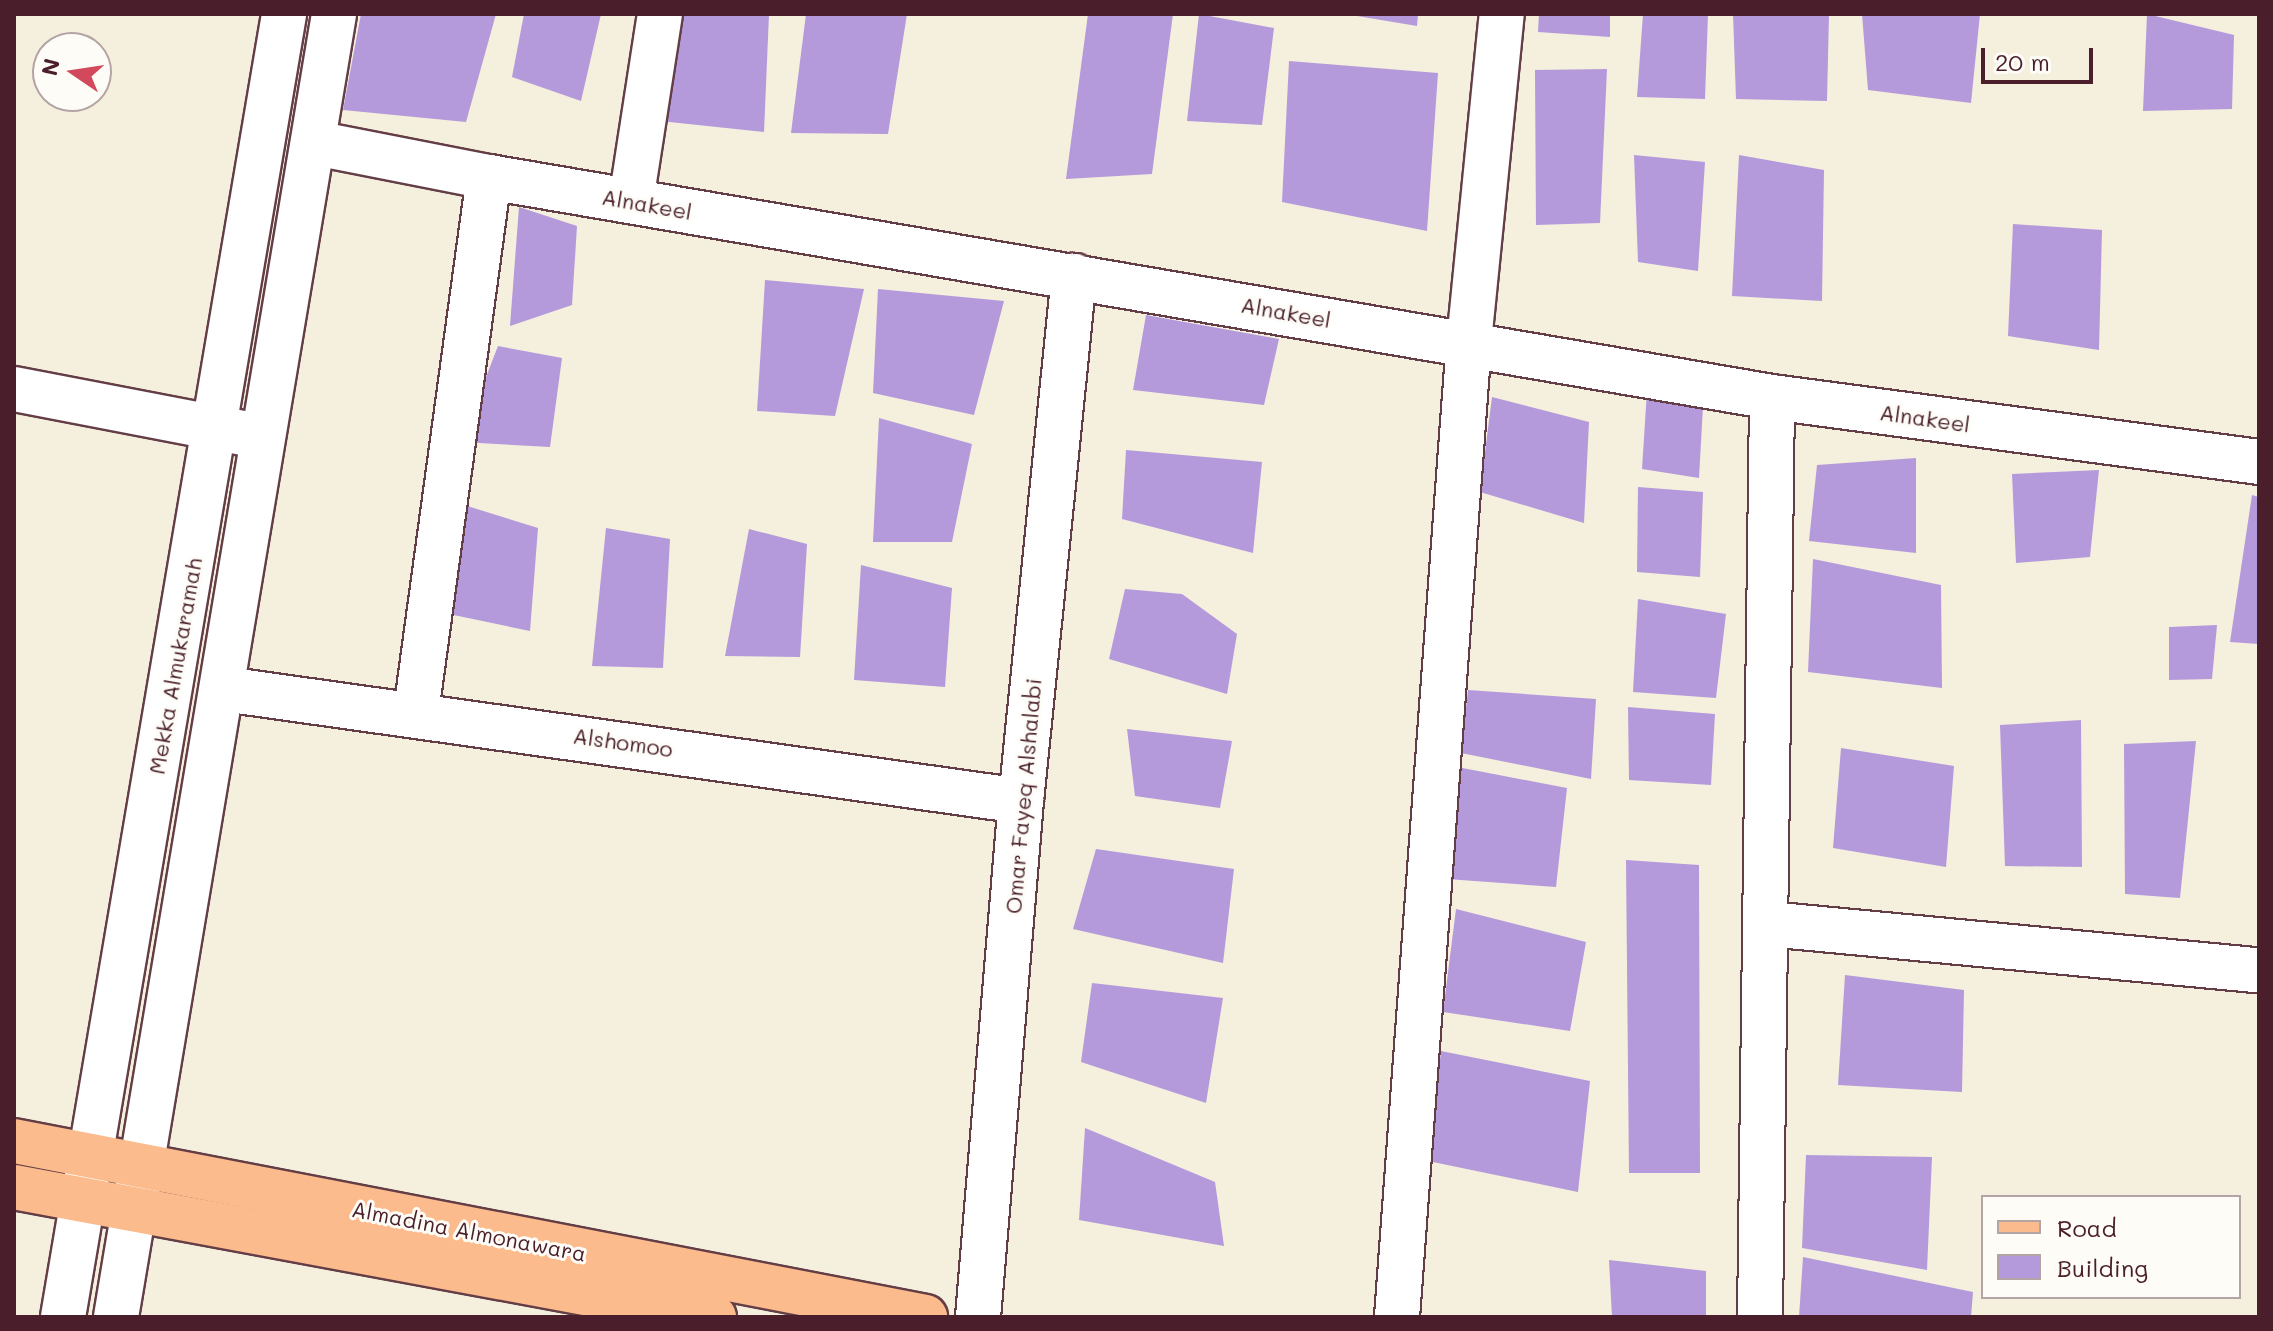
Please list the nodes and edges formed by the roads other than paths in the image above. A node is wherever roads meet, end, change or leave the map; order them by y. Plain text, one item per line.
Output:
1 (284, 14) edge
2 (334, 14) edge
3 (660, 14) edge
4 (1502, 14) edge
5 (315, 143) junction
6 (489, 177) junction
7 (631, 201) junction
8 (1074, 276) junction
9 (1469, 342) junction
10 (14, 389) edge
11 (1772, 397) junction
12 (215, 428) junction
13 (266, 438) junction
14 (2259, 462) edge
15 (224, 689) junction
16 (416, 712) junction
17 (1021, 801) junction
18 (1768, 924) junction
19 (2259, 970) edge
20 (14, 1141) edge
21 (92, 1159) junction
22 (14, 1187) edge
23 (138, 1189) junction
24 (82, 1200) junction
25 (63, 1317) edge
26 (116, 1317) edge
27 (714, 1317) edge
28 (925, 1317) edge
29 (978, 1317) edge
30 (1397, 1317) edge
31 (1760, 1317) edge

1 - 12 street, Mekka Almukaramah
2 - 5 street
3 - 7 street
4 - 9 street
5 - 6 street, Alnakeel
5 - 13 street
6 - 7 street, Alnakeel
6 - 16 street
7 - 8 street, Alnakeel
8 - 9 street, Alnakeel
8 - 17 street, Omar Fayeq Alshalabi
9 - 11 street, Alnakeel
9 - 30 street
10 - 12 street
11 - 14 street, Alnakeel
11 - 18 street
12 - 13 street
12 - 21 street, Mekka Almukaramah
13 - 15 street
15 - 16 street, Alshomoo
15 - 23 street
16 - 17 street, Alshomoo
17 - 29 street, Omar Fayeq Alshalabi
18 - 19 street
18 - 31 street
20 - 21 main road, Almadina Almonawara
21 - 23 main road, Almadina Almonawara
21 - 24 street, Mekka Almukaramah
22 - 24 main road
23 - 24 main road
23 - 26 street
23 - 27 main road
23 - 28 main road, Almadina Almonawara
24 - 25 street, Mekka Almukaramah

